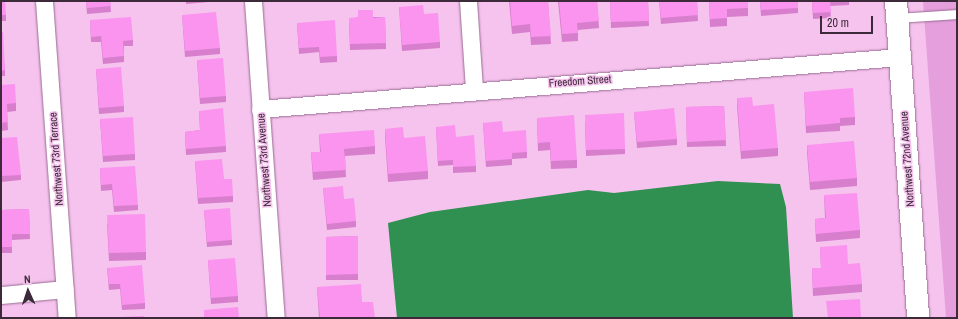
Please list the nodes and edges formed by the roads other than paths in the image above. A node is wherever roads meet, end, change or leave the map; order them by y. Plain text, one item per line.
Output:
1 (44, 1) edge
2 (253, 1) edge
3 (468, 1) edge
4 (897, 10) edge
5 (957, 14) edge
6 (900, 56) junction
7 (474, 89) junction
8 (260, 109) junction
9 (65, 289) junction
10 (1, 295) edge
11 (67, 318) edge
12 (276, 318) edge
13 (918, 318) edge

1 - 9 street, Northwest 73rd Terrace
2 - 8 street, Northwest 73rd Avenue
3 - 7 street
4 - 5 lane
4 - 6 street, Northwest 72nd Avenue
6 - 7 street, Freedom Street
6 - 13 street, Northwest 72nd Avenue
7 - 8 street, Freedom Street
8 - 12 street, Northwest 73rd Avenue
9 - 10 street
9 - 11 street, Northwest 73rd Terrace

